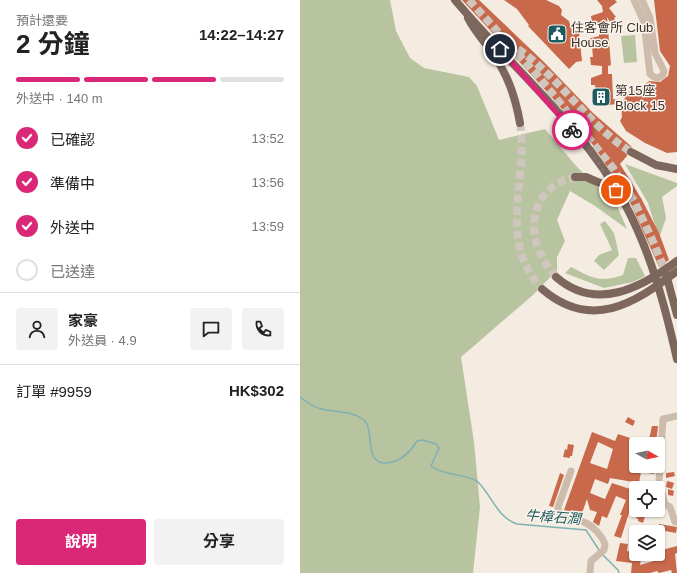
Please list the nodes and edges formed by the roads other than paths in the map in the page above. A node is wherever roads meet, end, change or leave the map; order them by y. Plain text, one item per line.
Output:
1 (454, 0) edge
2 (639, 1) edge
3 (479, 30) junction
4 (520, 123) tunnel mouth
5 (631, 152) tunnel mouth
6 (677, 169) edge
7 (575, 177) tunnel mouth
8 (616, 190) junction
9 (677, 260) edge
10 (664, 268) tunnel mouth
11 (677, 270) edge
12 (556, 276) tunnel mouth
13 (542, 289) tunnel mouth
14 (677, 315) edge
15 (677, 359) edge
16 (677, 416) edge
17 (571, 472) dead end
18 (675, 522) dead end
19 (590, 573) edge

1 - 3 main road
2 - 2 street
3 - 4 main road
3 - 8 main road
5 - 6 main road
7 - 8 main road
8 - 15 main road
9 - 12 main road
10 - 14 main road
11 - 13 main road
16 - 18 street
17 - 19 street

